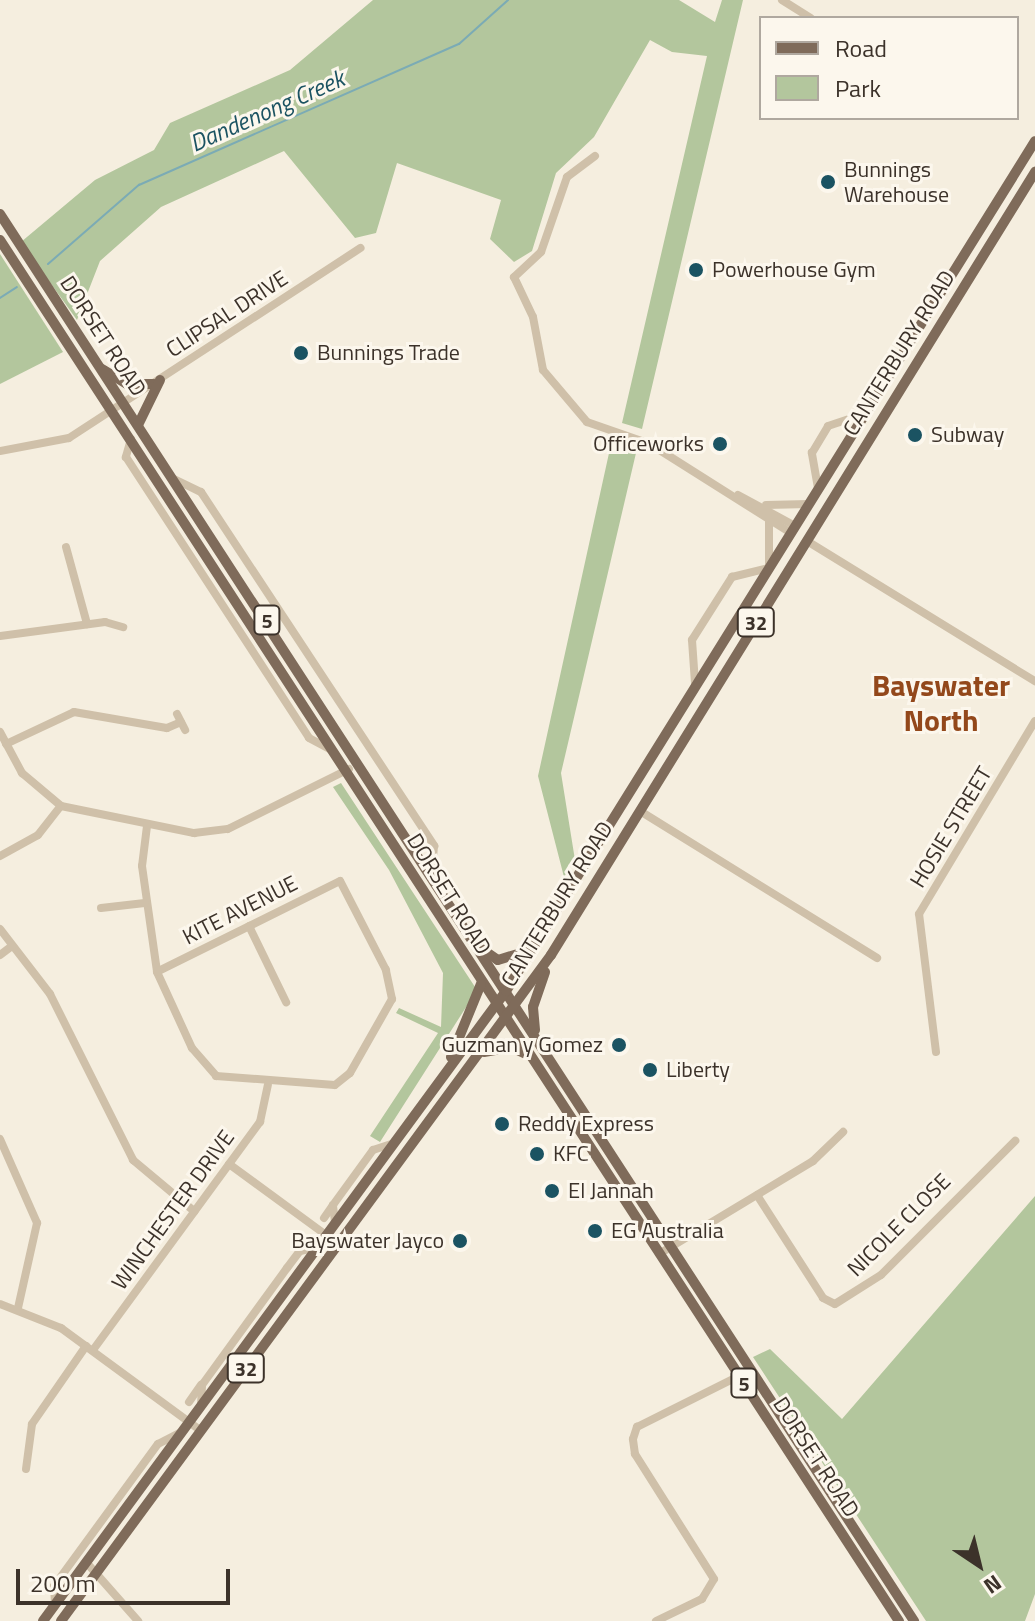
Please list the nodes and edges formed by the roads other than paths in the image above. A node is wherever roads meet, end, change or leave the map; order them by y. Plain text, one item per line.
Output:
1 (786, 1) edge
2 (808, 16) edge
3 (1035, 141) edge
4 (595, 156) dead end
5 (1035, 172) edge
6 (0, 214) edge
7 (0, 240) edge
8 (361, 248) dead end
9 (934, 302) junction
10 (952, 307) junction
11 (100, 368) junction
12 (157, 382) junction
13 (122, 404) junction
14 (112, 410) junction
15 (867, 413) junction
16 (138, 425) junction
17 (0, 451) edge
18 (174, 479) junction
19 (819, 489) junction
20 (733, 493) junction
21 (757, 503) junction
22 (809, 504) junction
23 (769, 519) junction
24 (793, 530) junction
25 (807, 541) junction
26 (66, 547) dead end
27 (769, 568) junction
28 (87, 624) junction
29 (123, 627) dead end
30 (0, 636) edge
31 (299, 643) junction
32 (295, 664) junction
33 (1035, 681) edge
34 (691, 697) junction
35 (680, 715) junction
36 (1035, 721) edge
37 (181, 722) dead end
38 (694, 723) junction
39 (0, 732) edge
40 (6, 744) junction
41 (360, 761) junction
42 (346, 770) junction
43 (61, 806) junction
44 (640, 811) junction
45 (147, 826) junction
46 (0, 856) edge
47 (432, 870) junction
48 (145, 903) junction
49 (101, 908) dead end
50 (249, 926) junction
51 (0, 929) edge
52 (477, 945) junction
53 (12, 946) junction
54 (533, 947) junction
55 (0, 955) edge
56 (551, 955) junction
57 (877, 958) dead end
58 (157, 972) junction
59 (481, 983) junction
60 (506, 991) junction
61 (286, 1002) dead end
62 (496, 1005) junction
63 (516, 1006) junction
64 (506, 1021) junction
65 (536, 1035) junction
66 (484, 1052) junction
67 (936, 1052) dead end
68 (528, 1055) junction
69 (268, 1085) junction
70 (436, 1087) junction
71 (843, 1132) dead end
72 (0, 1139) edge
73 (1015, 1141) dead end
74 (392, 1144) junction
75 (229, 1164) junction
76 (757, 1195) junction
77 (333, 1205) junction
78 (194, 1211) junction
79 (324, 1218) dead end
80 (335, 1222) junction
81 (326, 1235) junction
82 (339, 1245) junction
83 (670, 1246) junction
84 (316, 1248) junction
85 (659, 1254) junction
86 (0, 1304) edge
87 (18, 1308) junction
88 (89, 1348) junction
89 (750, 1368) junction
90 (739, 1376) junction
91 (202, 1385) junction
92 (189, 1402) dead end
93 (201, 1405) junction
94 (190, 1421) junction
95 (202, 1429) junction
96 (180, 1433) junction
97 (26, 1469) dead end
98 (86, 1562) junction
99 (98, 1571) junction
100 (55, 1605) junction
101 (43, 1621) edge
102 (61, 1621) edge
103 (138, 1621) edge
104 (656, 1621) edge
105 (899, 1621) edge
106 (914, 1621) edge

1 - 2 street
3 - 9 main road, CANTERBURY ROAD / 32
4 - 20 street
5 - 10 main road, CANTERBURY ROAD / 32
6 - 11 main road, DORSET ROAD / 5
7 - 14 main road, DORSET ROAD / 5
8 - 12 street, CLIPSAL DRIVE
9 - 10 main road
9 - 15 main road, CANTERBURY ROAD / 32
10 - 25 main road, CANTERBURY ROAD / 32
11 - 12 main road
11 - 13 main road, DORSET ROAD / 5
12 - 13 street, CLIPSAL DRIVE
12 - 16 main road
13 - 14 street, CLIPSAL DRIVE
13 - 16 main road, DORSET ROAD / 5
14 - 17 street, CLIPSAL DRIVE
14 - 42 main road, DORSET ROAD / 5
15 - 19 main road, CANTERBURY ROAD / 32
15 - 19 street
16 - 18 main road, DORSET ROAD / 5
18 - 31 street, DORSET ROAD
18 - 32 main road, DORSET ROAD / 5
19 - 22 main road, CANTERBURY ROAD / 32
20 - 21 street
20 - 23 street
21 - 22 street
21 - 24 street
22 - 24 main road, CANTERBURY ROAD / 32
23 - 24 street
23 - 27 street
24 - 25 main road
24 - 27 main road, CANTERBURY ROAD / 32
25 - 33 street
25 - 38 main road, CANTERBURY ROAD / 32
26 - 28 street
27 - 34 main road, CANTERBURY ROAD / 32
27 - 34 street
28 - 29 street
28 - 30 street
31 - 32 street
31 - 47 street, DORSET ROAD
32 - 41 main road, DORSET ROAD / 5
34 - 35 main road, CANTERBURY ROAD / 32
35 - 38 main road
35 - 54 main road, CANTERBURY ROAD / 32
36 - 67 street, HOSIE STREET
37 - 40 street
38 - 44 main road, CANTERBURY ROAD / 32
39 - 40 street
40 - 43 street
41 - 42 street
41 - 47 main road, DORSET ROAD / 5
42 - 45 street
42 - 59 main road, DORSET ROAD / 5
43 - 45 street
43 - 46 street
44 - 56 main road, CANTERBURY ROAD / 32
44 - 57 street
45 - 48 street
47 - 52 main road, DORSET ROAD / 5
48 - 49 street
48 - 58 street
50 - 58 street, KITE AVENUE
50 - 61 street
50 - 69 street, KITE AVENUE
51 - 53 street
52 - 54 main road
52 - 60 main road, DORSET ROAD / 5
53 - 55 street
53 - 78 street
54 - 60 main road, CANTERBURY ROAD / 32
56 - 63 main road, CANTERBURY ROAD / 32
56 - 65 main road
58 - 69 street
59 - 62 main road, DORSET ROAD / 5
59 - 70 main road
60 - 62 main road, CANTERBURY ROAD / 32
60 - 63 main road, DORSET ROAD / 5
62 - 64 main road, DORSET ROAD / 5
62 - 70 main road, CANTERBURY ROAD / 32
63 - 64 main road, CANTERBURY ROAD / 32
63 - 65 main road, DORSET ROAD / 5
64 - 66 main road, CANTERBURY ROAD / 32
64 - 68 main road, DORSET ROAD / 5
65 - 83 main road, DORSET ROAD / 5
66 - 68 main road
66 - 82 main road, CANTERBURY ROAD / 32
68 - 85 main road, DORSET ROAD / 5
69 - 75 street, WINCHESTER DRIVE
70 - 74 main road, CANTERBURY ROAD / 32
71 - 76 street
72 - 87 street
73 - 76 street, NICOLE CLOSE
74 - 77 street, CANTERBURY ROAD
74 - 80 main road, CANTERBURY ROAD / 32
75 - 78 street, WINCHESTER DRIVE
75 - 81 street
76 - 83 street
77 - 79 street, CANTERBURY ROAD
77 - 80 street
78 - 88 street, WINCHESTER DRIVE
80 - 81 main road, CANTERBURY ROAD / 32
81 - 82 main road
81 - 84 main road, CANTERBURY ROAD / 32
82 - 95 main road, CANTERBURY ROAD / 32
83 - 85 street
83 - 89 main road, DORSET ROAD / 5
84 - 91 street, CANTERBURY ROAD
84 - 93 main road, CANTERBURY ROAD / 32
85 - 90 main road, DORSET ROAD / 5
86 - 87 street
87 - 88 street
88 - 94 street
88 - 97 street, WINCHESTER DRIVE
89 - 90 main road
89 - 106 main road, DORSET ROAD / 5
90 - 104 street
90 - 105 main road, DORSET ROAD / 5
91 - 92 street, CANTERBURY ROAD
91 - 93 street
93 - 94 main road, CANTERBURY ROAD / 32
94 - 95 street
94 - 96 main road, CANTERBURY ROAD / 32
95 - 99 main road, CANTERBURY ROAD / 32
96 - 98 main road, CANTERBURY ROAD / 32
96 - 100 street, CANTERBURY ROAD
98 - 99 street
98 - 100 main road, CANTERBURY ROAD / 32
99 - 102 main road, CANTERBURY ROAD / 32
99 - 103 street
100 - 101 main road, CANTERBURY ROAD / 32

